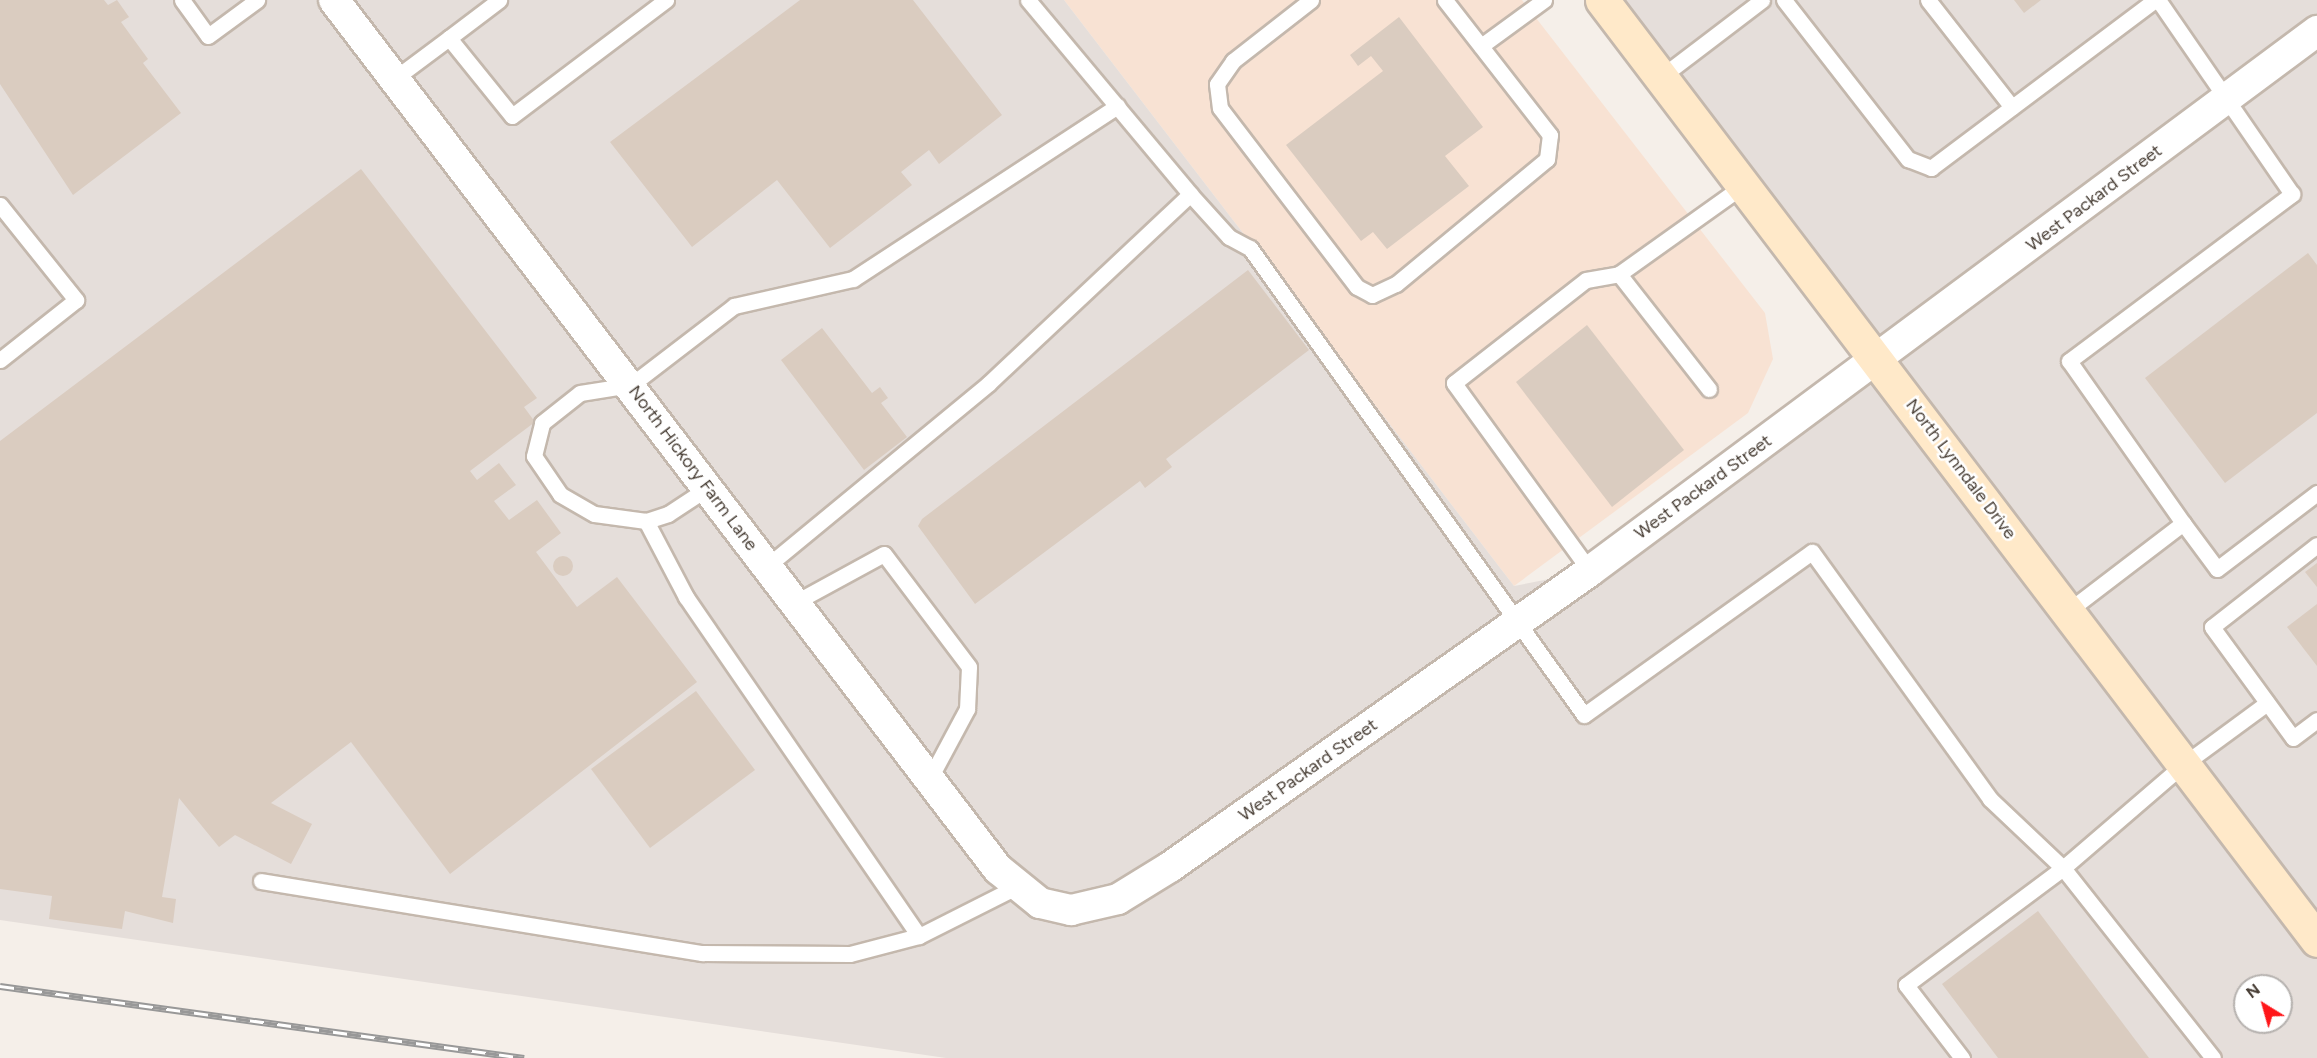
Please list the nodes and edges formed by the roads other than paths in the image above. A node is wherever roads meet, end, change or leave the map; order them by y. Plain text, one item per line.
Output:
1 (182, 0) edge
2 (257, 0) edge
3 (499, 0) edge
4 (666, 0) edge
5 (1028, 0) edge
6 (1311, 0) edge
7 (1445, 0) edge
8 (1544, 0) edge
9 (1602, 0) edge
10 (1762, 0) edge
11 (1784, 0) edge
12 (1928, 0) edge
13 (2156, 0) edge
14 (342, 3) edge
15 (2317, 31) edge
16 (449, 38) junction
17 (1482, 46) junction
18 (1661, 76) junction
19 (394, 79) junction
20 (2228, 98) junction
21 (1117, 106) junction
22 (2012, 107) junction
23 (1744, 184) junction
24 (1190, 194) junction
25 (0, 205) edge
26 (1619, 274) junction
27 (1878, 359) junction
28 (0, 360) edge
29 (631, 385) junction
30 (1708, 389) dead end
31 (706, 489) junction
32 (2317, 493) edge
33 (646, 521) junction
34 (2183, 523) junction
35 (2317, 545) edge
36 (766, 567) junction
37 (1590, 571) junction
38 (794, 603) junction
39 (2068, 610) junction
40 (1520, 619) junction
41 (2267, 703) junction
42 (2317, 720) edge
43 (2184, 764) junction
44 (929, 780) junction
45 (2063, 868) junction
46 (261, 881) dead end
47 (1016, 887) junction
48 (1071, 910) joint
49 (919, 936) junction
50 (2317, 940) edge
51 (1962, 1058) edge
52 (2213, 1058) edge

1 - 2 lane
3 - 16 lane
4 - 16 lane
5 - 21 lane
6 - 17 lane
7 - 17 lane
8 - 17 lane
9 - 18 main road, North Lynndale Drive
10 - 18 lane
11 - 22 lane
12 - 22 lane
13 - 20 lane
13 - 22 lane
14 - 19 street, North Hickory Farm Lane
15 - 20 street, West Packard Street
16 - 19 lane
18 - 23 main road, North Lynndale Drive
19 - 29 street, North Hickory Farm Lane
20 - 27 street, West Packard Street
20 - 34 lane
21 - 24 lane
21 - 29 lane
23 - 26 lane
23 - 27 main road, North Lynndale Drive
24 - 36 lane
24 - 40 lane
25 - 28 lane
26 - 30 lane
26 - 37 lane
27 - 37 street, West Packard Street
27 - 39 main road, North Lynndale Drive
29 - 31 street, North Hickory Farm Lane
29 - 33 lane
31 - 33 lane
31 - 36 street, North Hickory Farm Lane
32 - 34 lane
33 - 49 lane
34 - 39 lane
35 - 41 lane
36 - 38 street, North Hickory Farm Lane
37 - 40 street, West Packard Street
38 - 44 street, North Hickory Farm Lane
38 - 44 lane
39 - 43 main road, North Lynndale Drive
40 - 45 lane
40 - 48 street, West Packard Street
41 - 42 lane
41 - 43 lane
43 - 45 lane
43 - 50 main road, North Lynndale Drive
44 - 47 street, North Hickory Farm Lane
45 - 51 lane
45 - 52 lane
46 - 49 lane
47 - 48 street, North Hickory Farm Lane
47 - 49 lane

